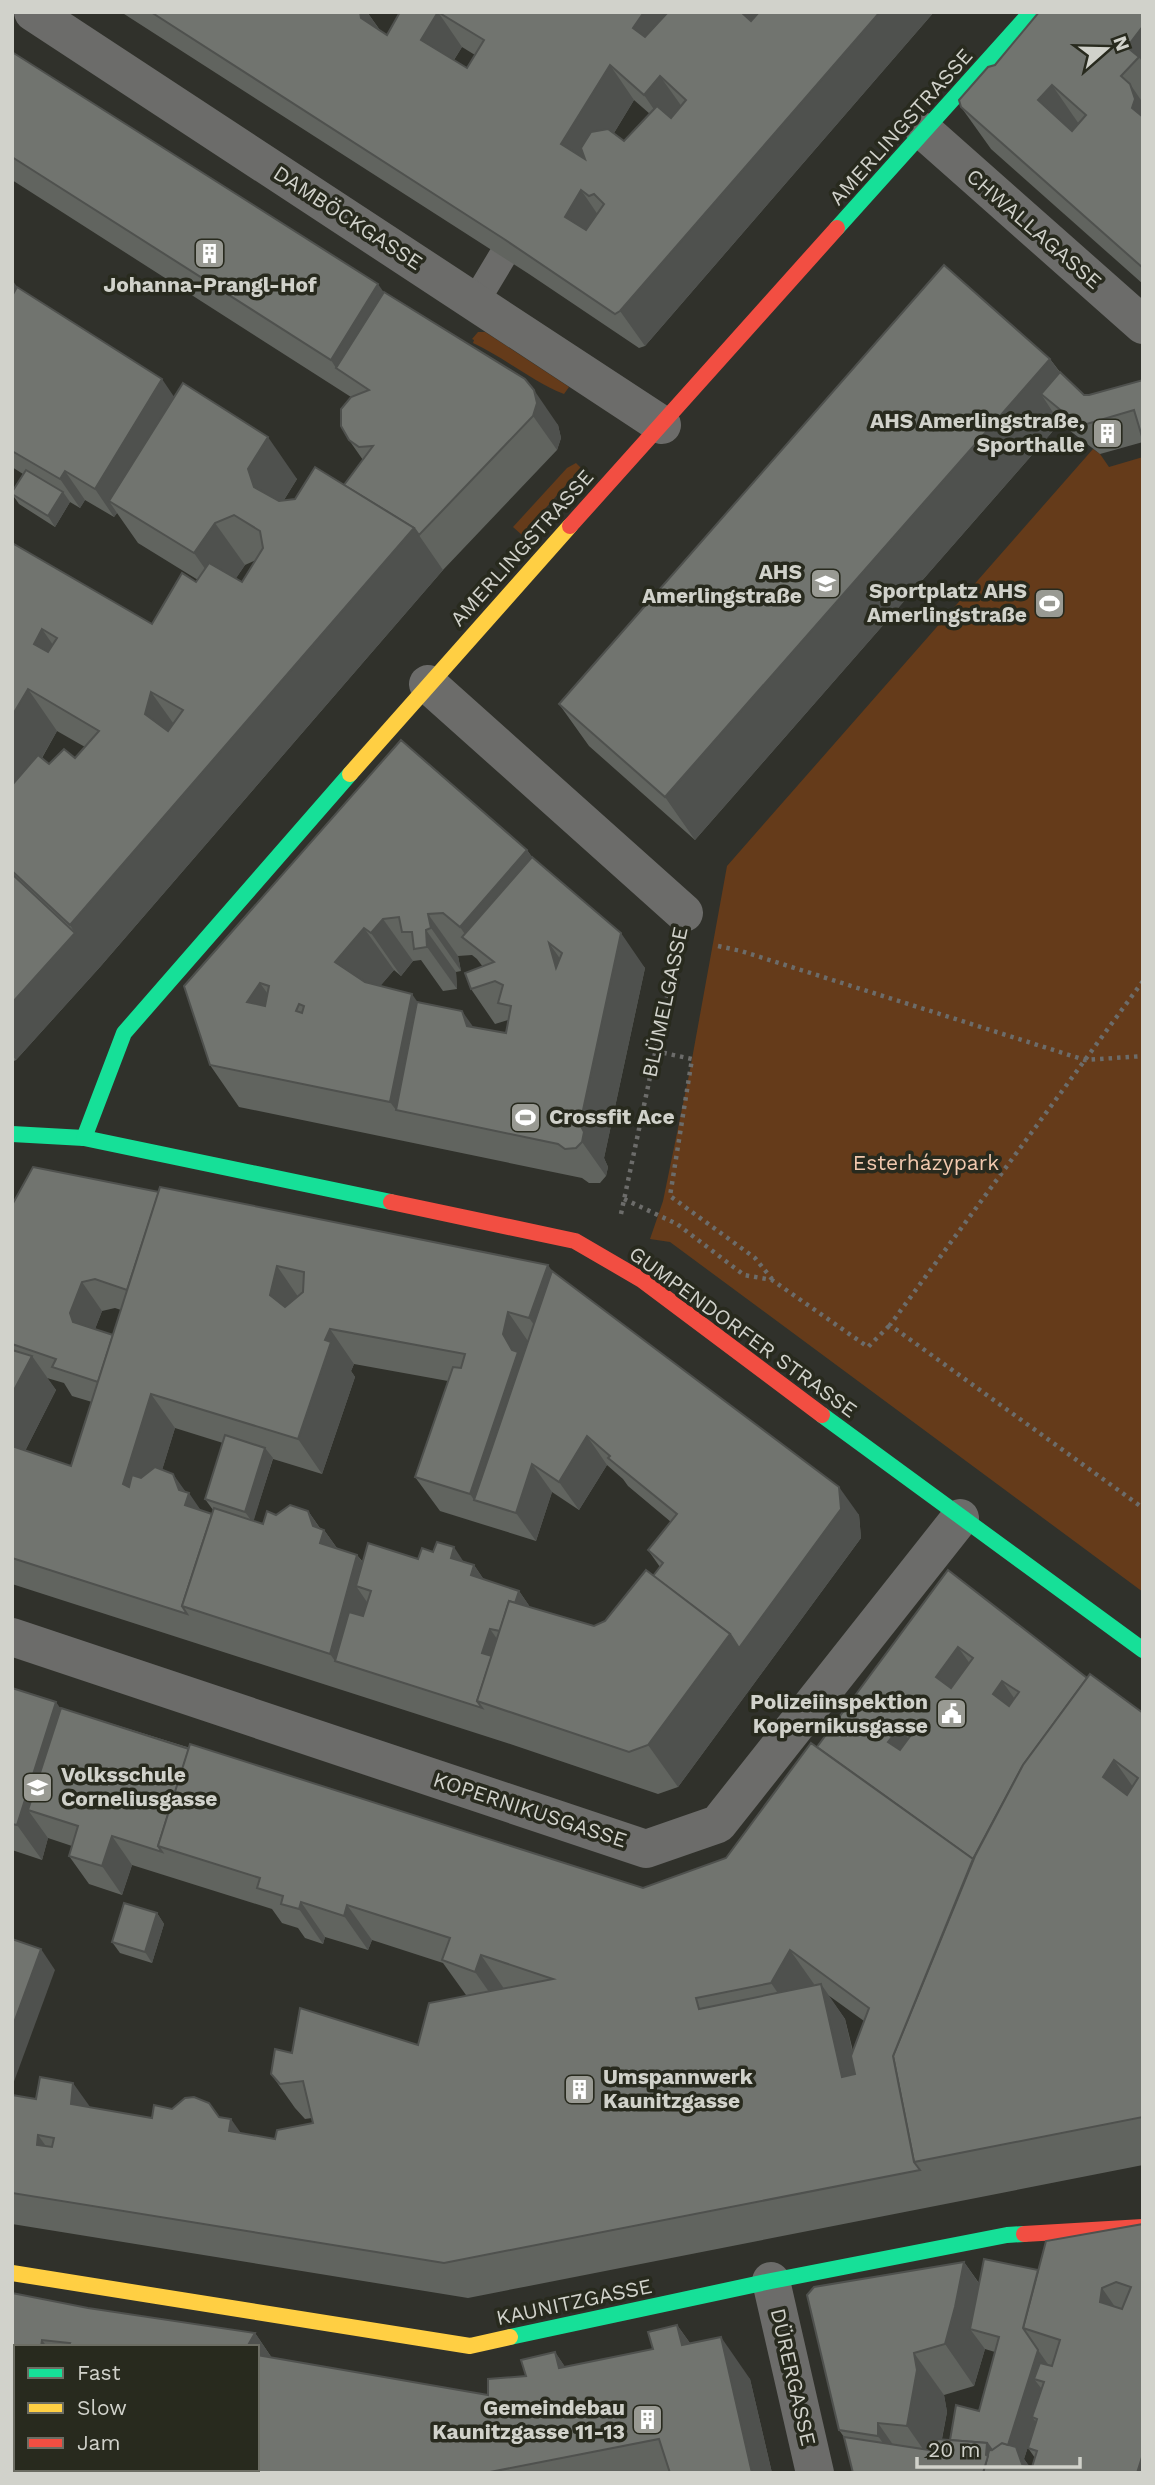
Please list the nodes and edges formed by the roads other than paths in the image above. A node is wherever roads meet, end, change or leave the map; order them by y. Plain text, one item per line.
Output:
1 (33, 12) edge
2 (1031, 12) edge
3 (925, 132) junction
4 (502, 257) edge
5 (475, 302) junction
6 (1143, 325) edge
7 (662, 425) junction
8 (428, 684) junction
9 (684, 913) road end
10 (12, 1134) edge
11 (83, 1138) junction
12 (960, 1518) junction
13 (12, 1637) edge
14 (1143, 1650) edge
15 (1143, 2227) edge
16 (12, 2273) edge
17 (771, 2281) junction
18 (815, 2473) edge

1 - 5 street, DAMBÖCKGASSE
2 - 3 street, AMERLINGSTRASSE
3 - 6 street, CHWALLAGASSE
3 - 7 street, AMERLINGSTRASSE
4 - 5 lane
5 - 7 street, DAMBÖCKGASSE
7 - 8 street, AMERLINGSTRASSE
8 - 9 street, BLÜMELGASSE
8 - 11 street, AMERLINGSTRASSE
10 - 11 street, GUMPENDORFER STRASSE
11 - 12 street, GUMPENDORFER STRASSE
12 - 13 street, KOPERNIKUSGASSE
12 - 14 street, GUMPENDORFER STRASSE
15 - 17 street, KAUNITZGASSE
16 - 17 street, KAUNITZGASSE
17 - 18 street, DÜRERGASSE

